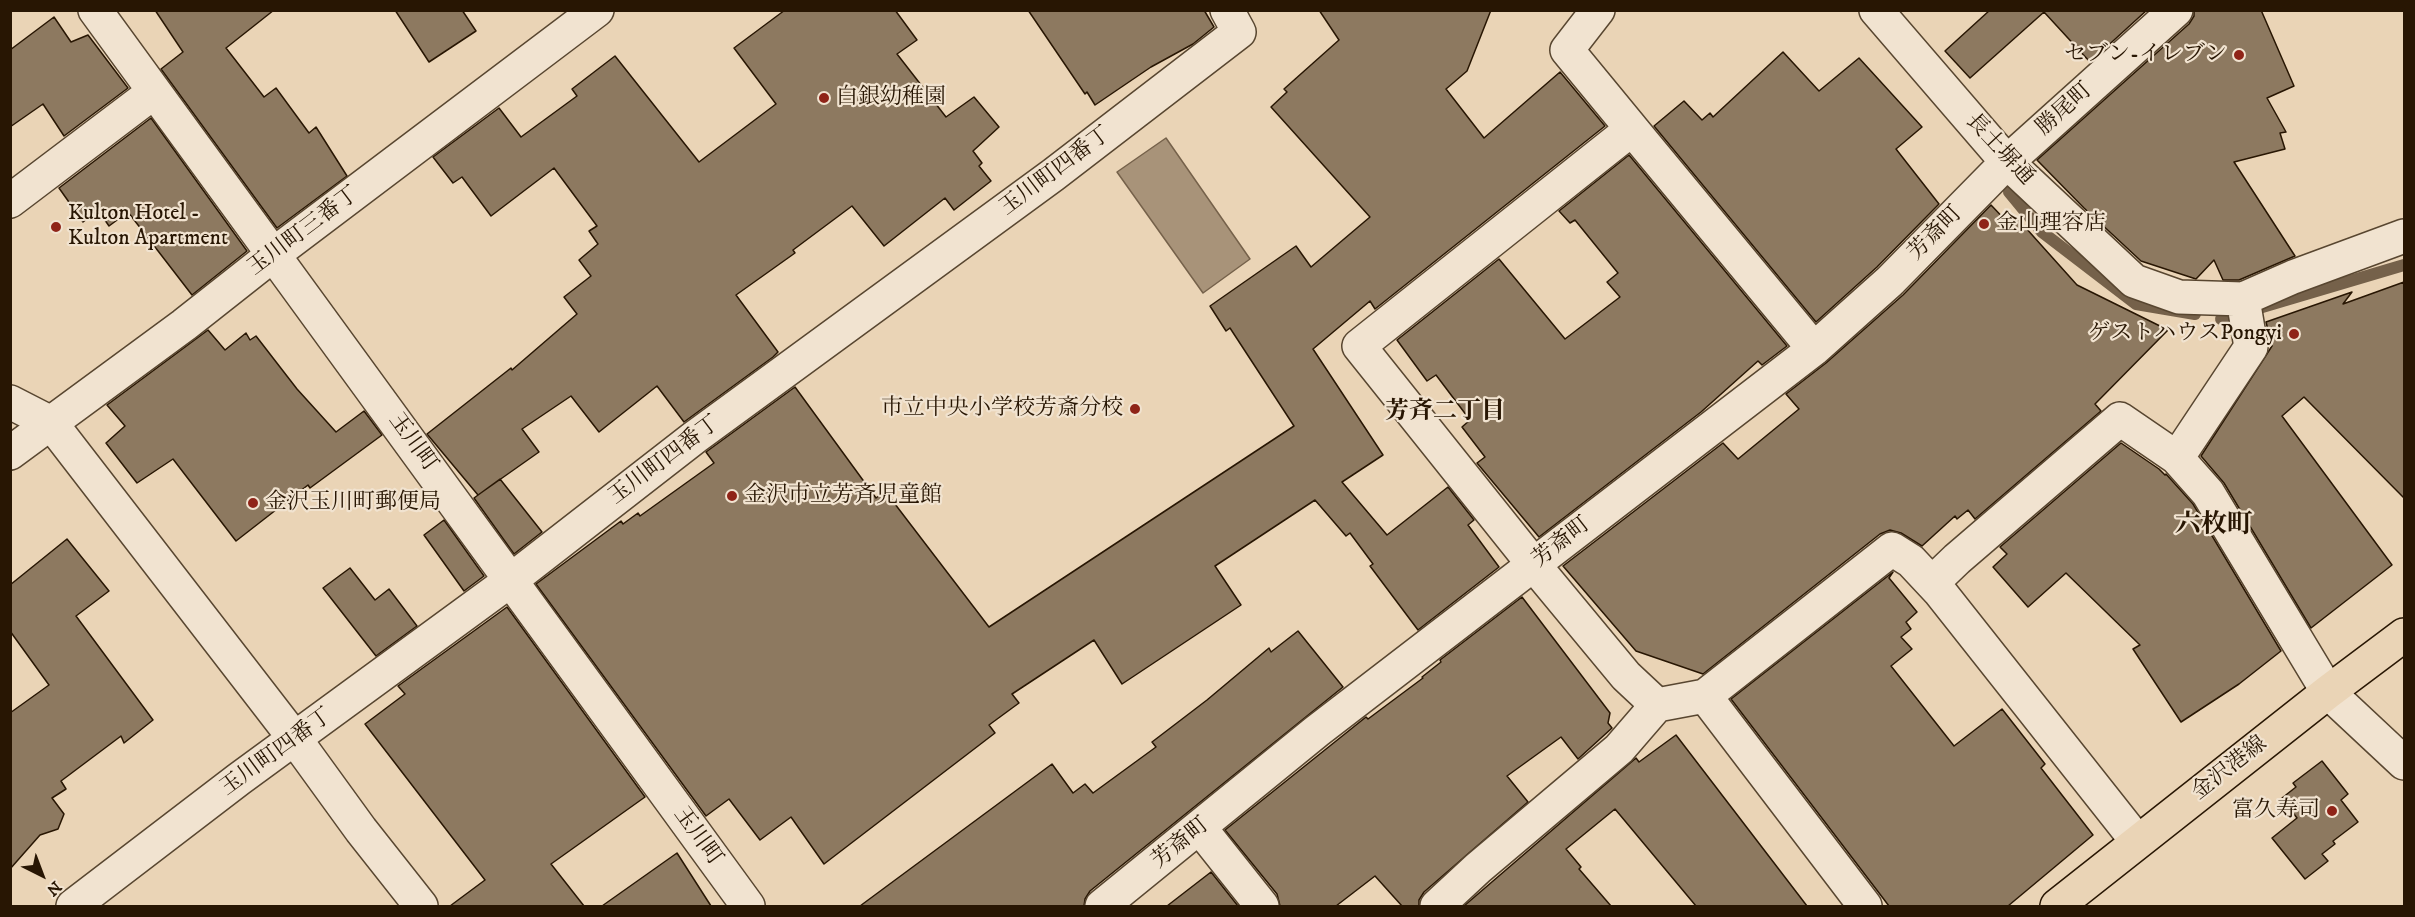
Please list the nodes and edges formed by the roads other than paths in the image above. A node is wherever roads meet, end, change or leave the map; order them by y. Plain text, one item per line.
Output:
1 (95, 10) edge
2 (597, 10) edge
3 (1227, 10) edge
4 (1598, 10) edge
5 (1876, 10) edge
6 (2176, 10) edge
7 (154, 92) junction
8 (1632, 129) junction
9 (2007, 162) junction
10 (10, 201) edge
11 (2404, 236) edge
12 (274, 254) junction
13 (2243, 299) junction
14 (1814, 350) junction
15 (10, 402) edge
16 (51, 423) junction
17 (10, 453) edge
18 (2177, 458) junction
19 (1534, 565) junction
20 (511, 580) junction
21 (1932, 583) junction
22 (2404, 635) edge
23 (2328, 692) junction
24 (1706, 696) junction
25 (1657, 705) junction
26 (295, 739) junction
27 (2404, 763) edge
28 (1200, 828) junction
29 (2137, 841) junction
30 (73, 906) edge
31 (421, 906) edge
32 (747, 906) edge
33 (1102, 906) edge
34 (1262, 906) edge
35 (1437, 906) edge
36 (1865, 906) edge
37 (2057, 906) edge

1 - 7 street, 玉川町
2 - 12 street, 玉川町三番丁
3 - 20 street, 玉川町四番丁
4 - 8 street
5 - 9 street, 長土塀通
6 - 9 street, 勝尾町
7 - 10 street
7 - 12 street, 玉川町
8 - 14 street
8 - 19 street
9 - 13 street, 長土塀通
9 - 14 street, 芳斎町
11 - 13 street, 長土塀通
12 - 16 street, 玉川町三番丁
12 - 20 street, 玉川町
13 - 18 street
14 - 19 street, 芳斎町
15 - 16 street
16 - 17 street, 玉川町三番丁
16 - 26 street
18 - 21 street
18 - 23 street
19 - 25 street
19 - 28 street, 芳斎町
20 - 26 street, 玉川町四番丁
20 - 32 street, 玉川町
21 - 24 street
21 - 29 street
22 - 23 main road, 金沢港線
23 - 27 street
23 - 29 main road, 金沢港線
24 - 25 street
24 - 36 street
25 - 35 street
26 - 30 street, 玉川町四番丁
26 - 31 street
28 - 33 street, 芳斎町
28 - 34 street
29 - 37 main road, 金沢港線

